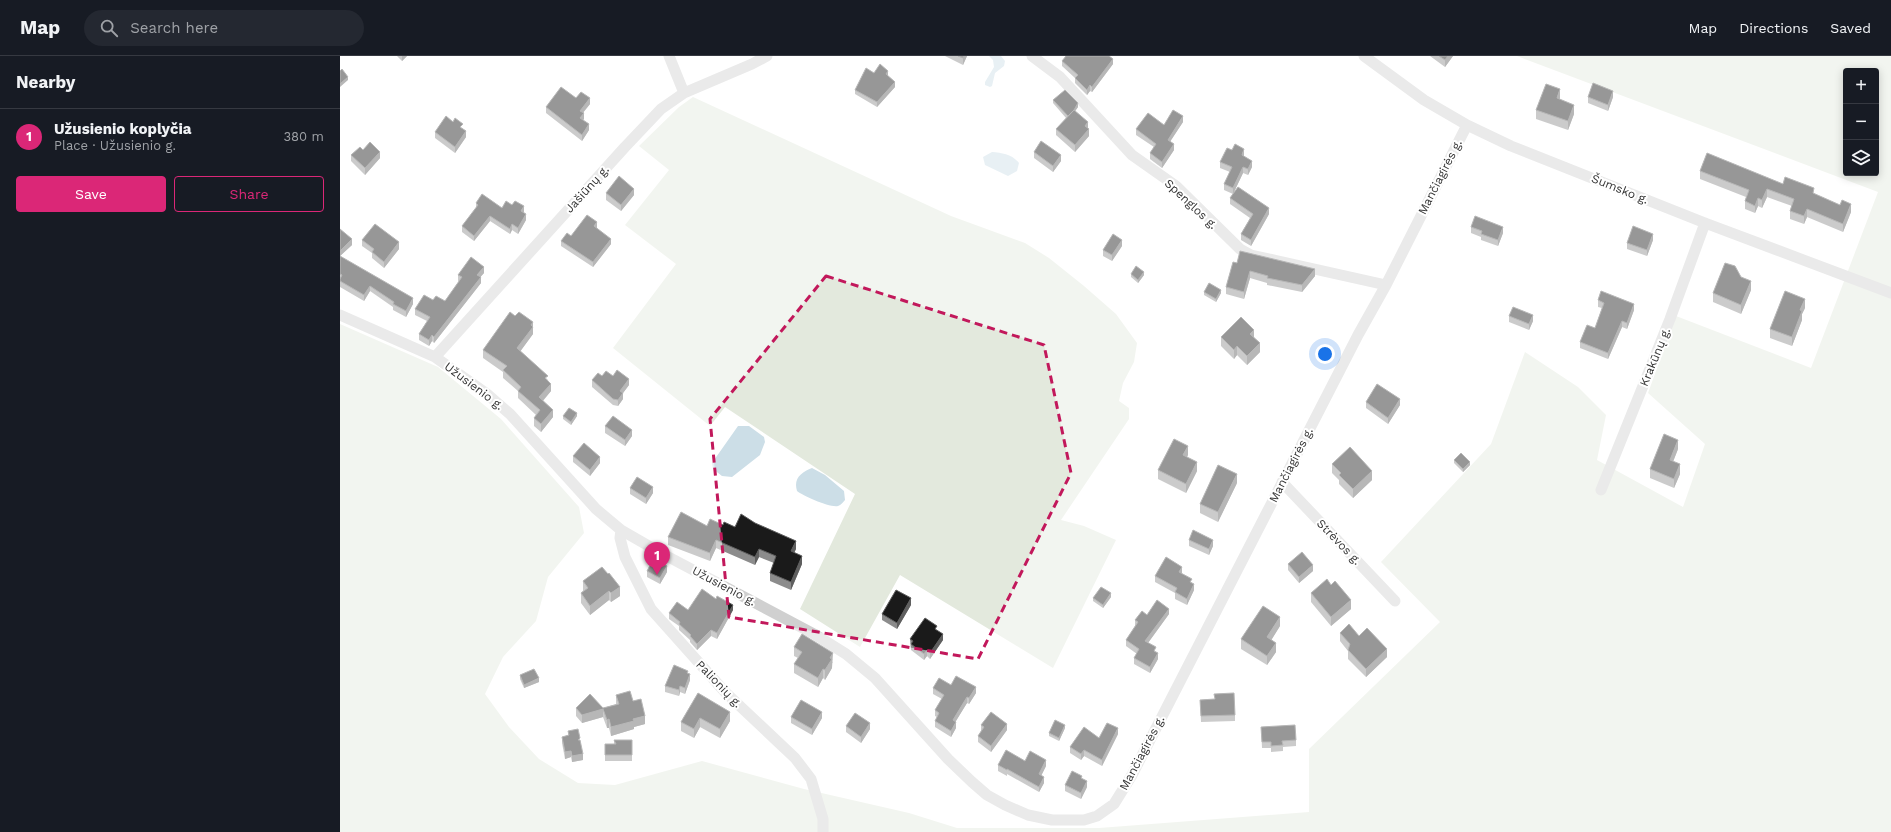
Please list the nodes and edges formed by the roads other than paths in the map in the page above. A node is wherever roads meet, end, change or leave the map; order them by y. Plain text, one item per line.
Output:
1 (669, 56) edge
2 (767, 56) edge
3 (1032, 56) edge
4 (1364, 56) edge
5 (684, 93) junction
6 (1467, 125) junction
7 (1705, 223) junction
8 (1386, 284) junction
9 (1891, 293) edge
10 (340, 315) edge
11 (435, 357) junction
12 (1282, 482) junction
13 (1601, 490) dead end
14 (621, 530) junction
15 (1395, 601) dead end
16 (1114, 804) joint
17 (823, 832) edge

1 - 5 street
2 - 5 street, Jašiūnų g.
3 - 8 street, Spenglos g.
4 - 6 street, Šumsko g.
5 - 11 street, Jašiūnų g.
6 - 7 street, Šumsko g.
6 - 8 street, Mančiagirės g.
7 - 9 street, Šumsko g.
7 - 13 street, Krakūnų g.
8 - 12 street, Mančiagirės g.
10 - 11 street, Užusienio g.
11 - 14 street, Užusienio g.
12 - 15 street, Strėvos g.
12 - 16 street, Mančiagirės g.
14 - 16 street, Užusienio g.
14 - 17 street, Palionių g.

